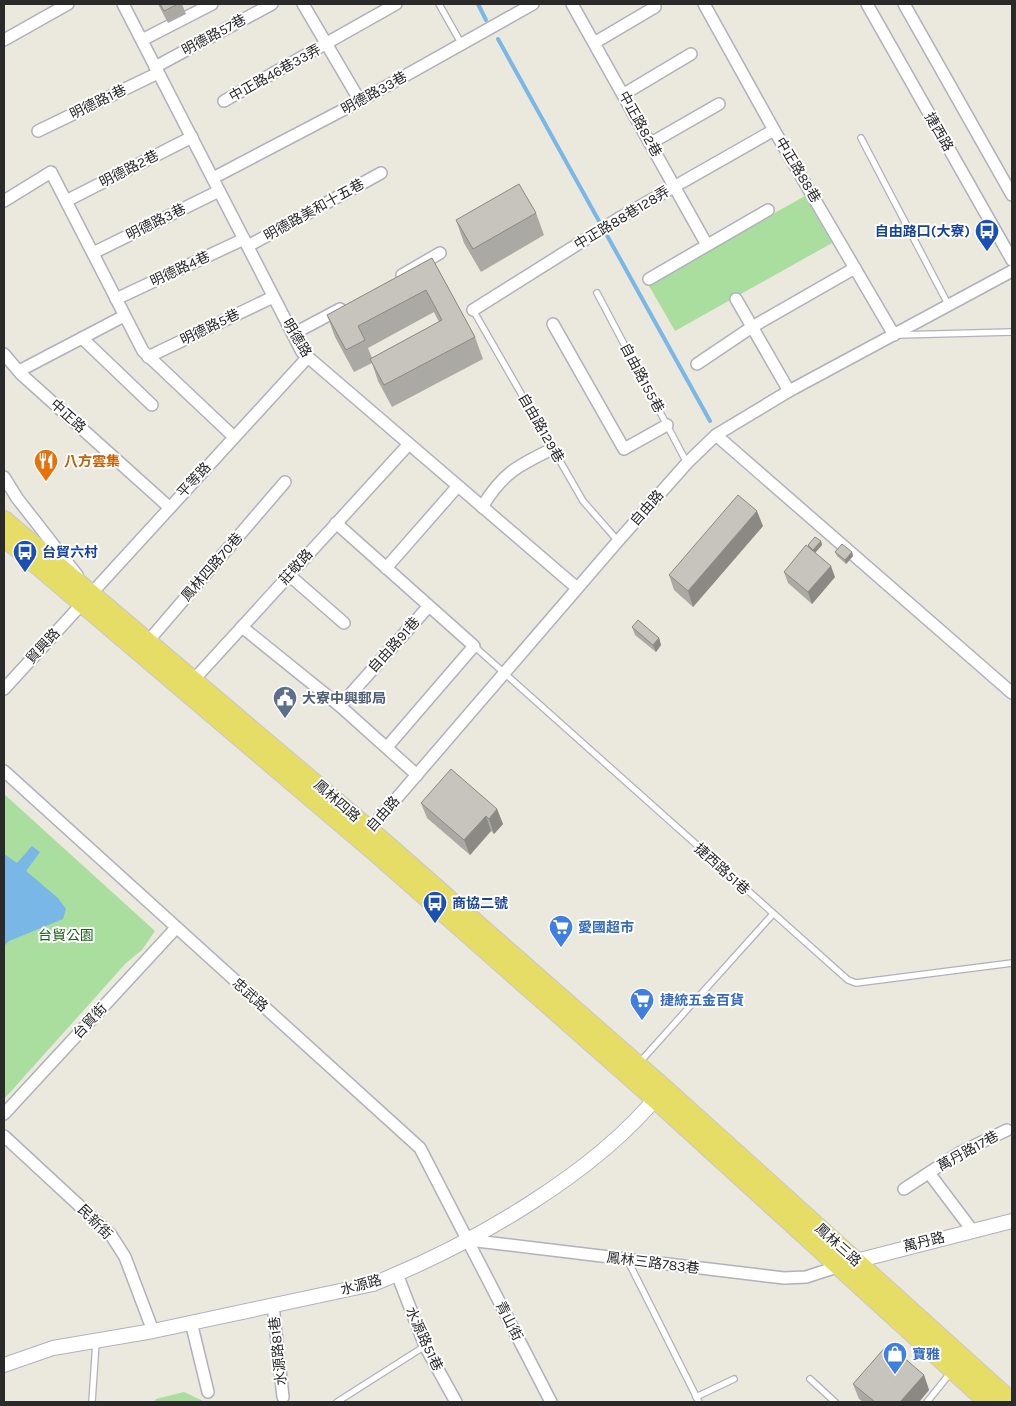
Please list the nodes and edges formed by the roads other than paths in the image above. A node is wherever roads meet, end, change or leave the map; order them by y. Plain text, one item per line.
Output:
1 (68, 4) edge
2 (123, 4) edge
3 (212, 4) edge
4 (272, 4) edge
5 (303, 4) edge
6 (396, 4) edge
7 (439, 4) edge
8 (533, 4) edge
9 (572, 4) edge
10 (704, 4) edge
11 (867, 4) edge
12 (904, 4) edge
13 (655, 7) dead end
14 (4, 40) edge
15 (142, 40) junction
16 (461, 43) junction
17 (594, 43) junction
18 (327, 45) junction
19 (691, 54) dead end
20 (157, 70) junction
21 (624, 94) junction
22 (224, 101) dead end
23 (360, 101) junction
24 (719, 104) dead end
25 (774, 130) junction
26 (38, 131) dead end
27 (192, 137) junction
28 (861, 138) dead end
29 (651, 143) junction
30 (381, 173) dead end
31 (213, 178) junction
32 (675, 186) junction
33 (219, 191) junction
34 (1012, 195) edge
35 (66, 200) junction
36 (4, 201) edge
37 (768, 210) dead end
38 (246, 243) junction
39 (707, 245) junction
40 (92, 253) junction
41 (440, 253) dead end
42 (1012, 260) edge
43 (856, 268) junction
44 (1012, 271) edge
45 (649, 279) dead end
46 (388, 282) edge
47 (597, 293) dead end
48 (273, 297) junction
49 (116, 299) junction
50 (736, 300) dead end
51 (354, 301) edge
52 (950, 306) junction
53 (473, 310) joint
54 (124, 316) junction
55 (553, 324) dead end
56 (752, 327) junction
57 (1012, 332) edge
58 (293, 334) junction
59 (894, 335) junction
60 (82, 338) junction
61 (4, 354) edge
62 (148, 357) junction
63 (307, 358) junction
64 (697, 364) dead end
65 (19, 371) junction
66 (789, 391) junction
67 (152, 405) dead end
68 (667, 424) junction
69 (716, 435) junction
70 (234, 437) junction
71 (408, 445) junction
72 (552, 449) junction
73 (687, 463) junction
74 (4, 477) edge
75 (285, 482) dead end
76 (457, 486) junction
77 (169, 507) junction
78 (482, 507) junction
79 (4, 520) edge
80 (336, 523) junction
81 (4, 538) edge
82 (618, 541) junction
83 (386, 568) junction
84 (288, 575) junction
85 (577, 588) junction
86 (86, 597) junction
87 (428, 607) junction
88 (344, 623) dead end
89 (242, 627) junction
90 (144, 646) junction
91 (474, 646) junction
92 (504, 673) junction
93 (189, 684) junction
94 (4, 689) edge
95 (1012, 693) edge
96 (340, 706) junction
97 (387, 747) junction
98 (4, 771) edge
99 (417, 775) junction
100 (365, 835) junction
101 (773, 914) junction
102 (176, 928) junction
103 (1012, 963) edge
104 (638, 1064) junction
105 (660, 1093) junction
106 (4, 1114) edge
107 (1007, 1130) dead end
108 (4, 1136) edge
109 (929, 1173) junction
110 (904, 1189) dead end
111 (1012, 1221) edge
112 (972, 1230) junction
113 (468, 1240) junction
114 (627, 1259) junction
115 (855, 1260) junction
116 (837, 1266) junction
117 (397, 1274) junction
118 (273, 1304) junction
119 (191, 1322) junction
120 (153, 1331) junction
121 (96, 1342) junction
122 (425, 1346) junction
123 (4, 1365) edge
124 (952, 1370) junction
125 (734, 1379) dead end
126 (810, 1380) dead end
127 (208, 1392) dead end
128 (283, 1397) dead end
129 (697, 1399) edge
130 (92, 1402) edge
131 (337, 1402) edge
132 (456, 1402) edge
133 (551, 1402) edge
134 (835, 1402) edge
135 (927, 1402) edge
136 (988, 1402) edge
137 (1012, 1402) edge

1 - 14 street
2 - 15 street, 明德路
3 - 15 street
4 - 20 street, 明德路57巷
5 - 18 street
6 - 18 street, 中正路46巷33弄
7 - 16 lane
8 - 16 street, 明德路33巷
9 - 17 street, 中正路82巷
10 - 25 street, 中正路88巷
11 - 42 street, 捷西路
12 - 34 street
13 - 17 street
15 - 20 street, 明德路
16 - 23 street, 明德路33巷
17 - 21 street, 中正路82巷
18 - 22 street, 中正路46巷33弄
18 - 23 street
19 - 21 street
20 - 26 street, 明德路1巷
20 - 27 street, 明德路
21 - 29 street, 中正路82巷
23 - 31 street, 明德路33巷
24 - 29 street
25 - 32 street, 中正路88巷128弄
25 - 43 street, 中正路88巷
27 - 31 street, 明德路
27 - 35 street, 明德路2巷
28 - 52 lane
29 - 32 street, 中正路82巷
30 - 38 street, 明德路美和十五巷
31 - 33 street, 明德路
32 - 39 street, 中正路82巷
32 - 53 street, 中正路88巷128弄
33 - 38 street, 明德路
33 - 40 street, 明德路3巷
35 - 36 street
35 - 40 street
37 - 39 street
38 - 48 street, 明德路
38 - 49 street, 明德路4巷
39 - 45 street
40 - 49 street
41 - 46 street
43 - 56 street
43 - 59 street, 中正路88巷
44 - 52 street, 自由路
47 - 68 lane, 自由路155巷
48 - 58 street, 明德路
48 - 62 street, 明德路5巷
49 - 54 street
50 - 56 street
51 - 58 street
52 - 59 street, 自由路
53 - 72 lane, 自由路129巷
54 - 60 street
54 - 62 street
55 - 68 street
56 - 64 street
56 - 66 street
57 - 59 lane
58 - 63 street, 明德路
59 - 66 street, 自由路
60 - 65 street
60 - 67 street
61 - 65 street, 中正路
62 - 70 street
63 - 70 street, 平等路
63 - 71 street, 明德路
65 - 77 street, 中正路
66 - 69 street, 自由路
68 - 73 lane, 自由路155巷
69 - 73 street, 自由路
69 - 95 street
70 - 77 street, 平等路
71 - 76 street, 明德路
71 - 80 street, 莊敬路
72 - 78 street
72 - 82 lane, 自由路129巷
73 - 82 street, 自由路
74 - 86 street
75 - 90 street, 鳳林四路70巷
76 - 78 street, 明德路
76 - 83 street
77 - 86 street, 平等路
78 - 85 street, 明德路
79 - 86 main road, 鳳林四路
80 - 83 street
80 - 84 street, 莊敬路
81 - 86 main road, 鳳林四路
82 - 85 street, 自由路
83 - 87 street
84 - 88 street
84 - 89 street, 莊敬路
85 - 92 street, 自由路
86 - 90 main road, 鳳林四路
86 - 94 street, 貿興路
87 - 91 street
87 - 96 street, 自由路91巷
89 - 93 street, 莊敬路
89 - 96 street
90 - 93 main road, 鳳林四路
91 - 92 lane, 捷西路51巷
91 - 97 street
92 - 99 street, 自由路
92 - 101 lane, 捷西路51巷
93 - 100 main road, 鳳林四路
96 - 97 street
97 - 99 street
98 - 102 street, 忠武路
99 - 100 street, 自由路
100 - 104 main road, 鳳林四路
100 - 105 main road, 鳳林四路
101 - 103 lane, 捷西路51巷
101 - 104 lane
102 - 106 street, 台貿街
102 - 113 street, 忠武路
104 - 105 main road, 鳳林四路
105 - 113 street, 水源路
105 - 115 main road, 鳳林三路
105 - 116 main road, 鳳林三路
107 - 109 street, 萬丹路17巷
108 - 120 street, 民新街
109 - 110 street, 萬丹路17巷
109 - 112 street, 萬丹路17巷
111 - 112 street, 萬丹路
112 - 115 street, 萬丹路
113 - 114 street, 鳳林三路783巷
113 - 117 street, 水源路
113 - 133 street, 青山街
114 - 116 street, 鳳林三路783巷
114 - 129 lane
115 - 116 street, 萬丹路
115 - 137 main road, 鳳林三路
116 - 124 main road, 鳳林三路
117 - 118 street, 水源路
117 - 122 street, 水源路51巷
118 - 119 street, 水源路
118 - 128 street, 水源路81巷
119 - 120 street, 水源路
119 - 127 street
120 - 121 street, 水源路
121 - 123 street, 水源路
121 - 130 lane
122 - 131 lane
122 - 132 street, 水源路51巷
124 - 135 lane
124 - 136 main road, 鳳林三路
125 - 129 lane
126 - 134 lane

